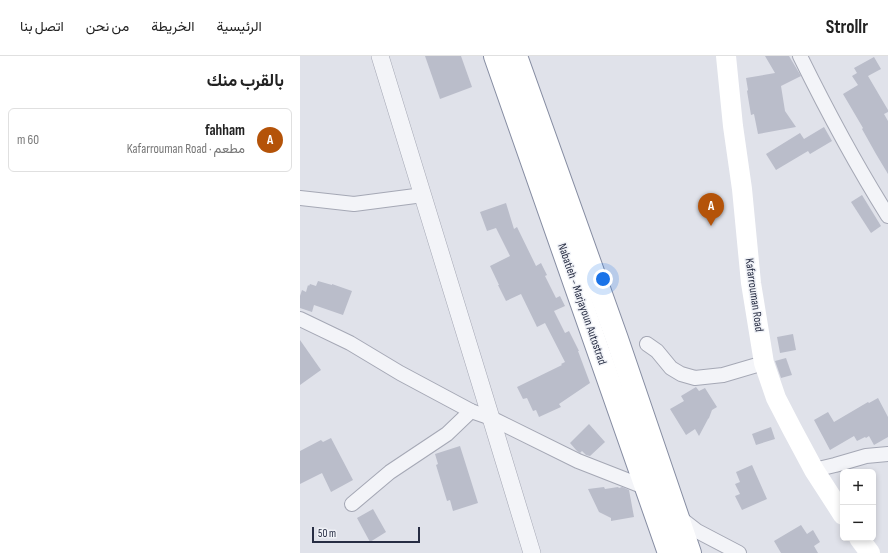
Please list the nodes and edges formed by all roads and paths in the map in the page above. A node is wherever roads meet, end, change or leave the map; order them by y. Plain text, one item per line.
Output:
1 (380, 56) edge
2 (495, 56) edge
3 (516, 56) edge
4 (726, 56) edge
5 (800, 56) edge
6 (423, 195) junction
7 (300, 198) edge
8 (888, 216) edge
9 (300, 319) edge
10 (647, 344) dead end
11 (764, 363) junction
12 (471, 411) junction
13 (492, 418) junction
14 (888, 454) edge
15 (814, 470) junction
16 (647, 488) junction
17 (352, 504) dead end
18 (840, 509) edge
19 (677, 515) junction
20 (861, 541) edge
21 (532, 553) edge
22 (669, 553) edge
23 (690, 553) edge
24 (739, 553) edge
25 (870, 553) edge

1 - 6 street
2 - 16 highway, Nabatieh - Marjayoun Autostrad
3 - 19 highway, Nabatieh - Marjayoun Autostrad
4 - 11 main road, Kafarrouman Road
5 - 8 street
6 - 7 street
6 - 13 street
9 - 12 street
10 - 11 street
11 - 15 main road, Kafarrouman Road
12 - 13 street
12 - 17 street
13 - 16 street
13 - 21 street
14 - 15 street
15 - 18 main road, Kafarrouman Road
16 - 22 highway, Nabatieh - Marjayoun Autostrad
19 - 23 highway, Nabatieh - Marjayoun Autostrad
19 - 24 street
20 - 25 main road

